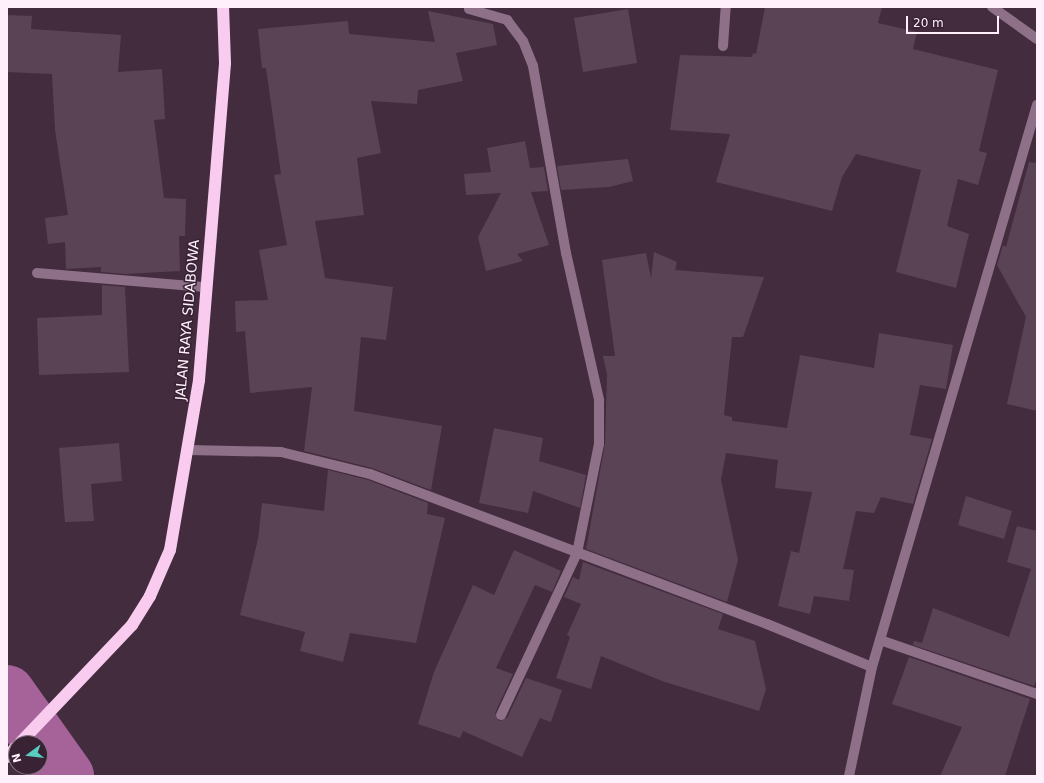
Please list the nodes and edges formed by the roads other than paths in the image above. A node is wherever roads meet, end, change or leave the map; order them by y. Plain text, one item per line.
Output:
1 (223, 7) edge
2 (726, 7) edge
3 (992, 7) edge
4 (469, 9) dead end
5 (1037, 39) edge
6 (723, 46) dead end
7 (1037, 105) edge
8 (37, 273) dead end
9 (205, 287) junction
10 (189, 450) junction
11 (578, 553) junction
12 (880, 640) junction
13 (872, 668) junction
14 (1037, 694) edge
15 (501, 715) dead end
16 (28, 735) edge
17 (849, 776) edge

1 - 9 highway, JALAN RAYA SIDABOWA
2 - 6 street
3 - 5 street
4 - 11 street
7 - 12 street
8 - 9 street
9 - 10 highway, JALAN RAYA SIDABOWA
10 - 11 street
10 - 16 highway, JALAN RAYA SIDABOWA
11 - 13 street
11 - 15 street
12 - 13 street
12 - 14 street
13 - 17 street

